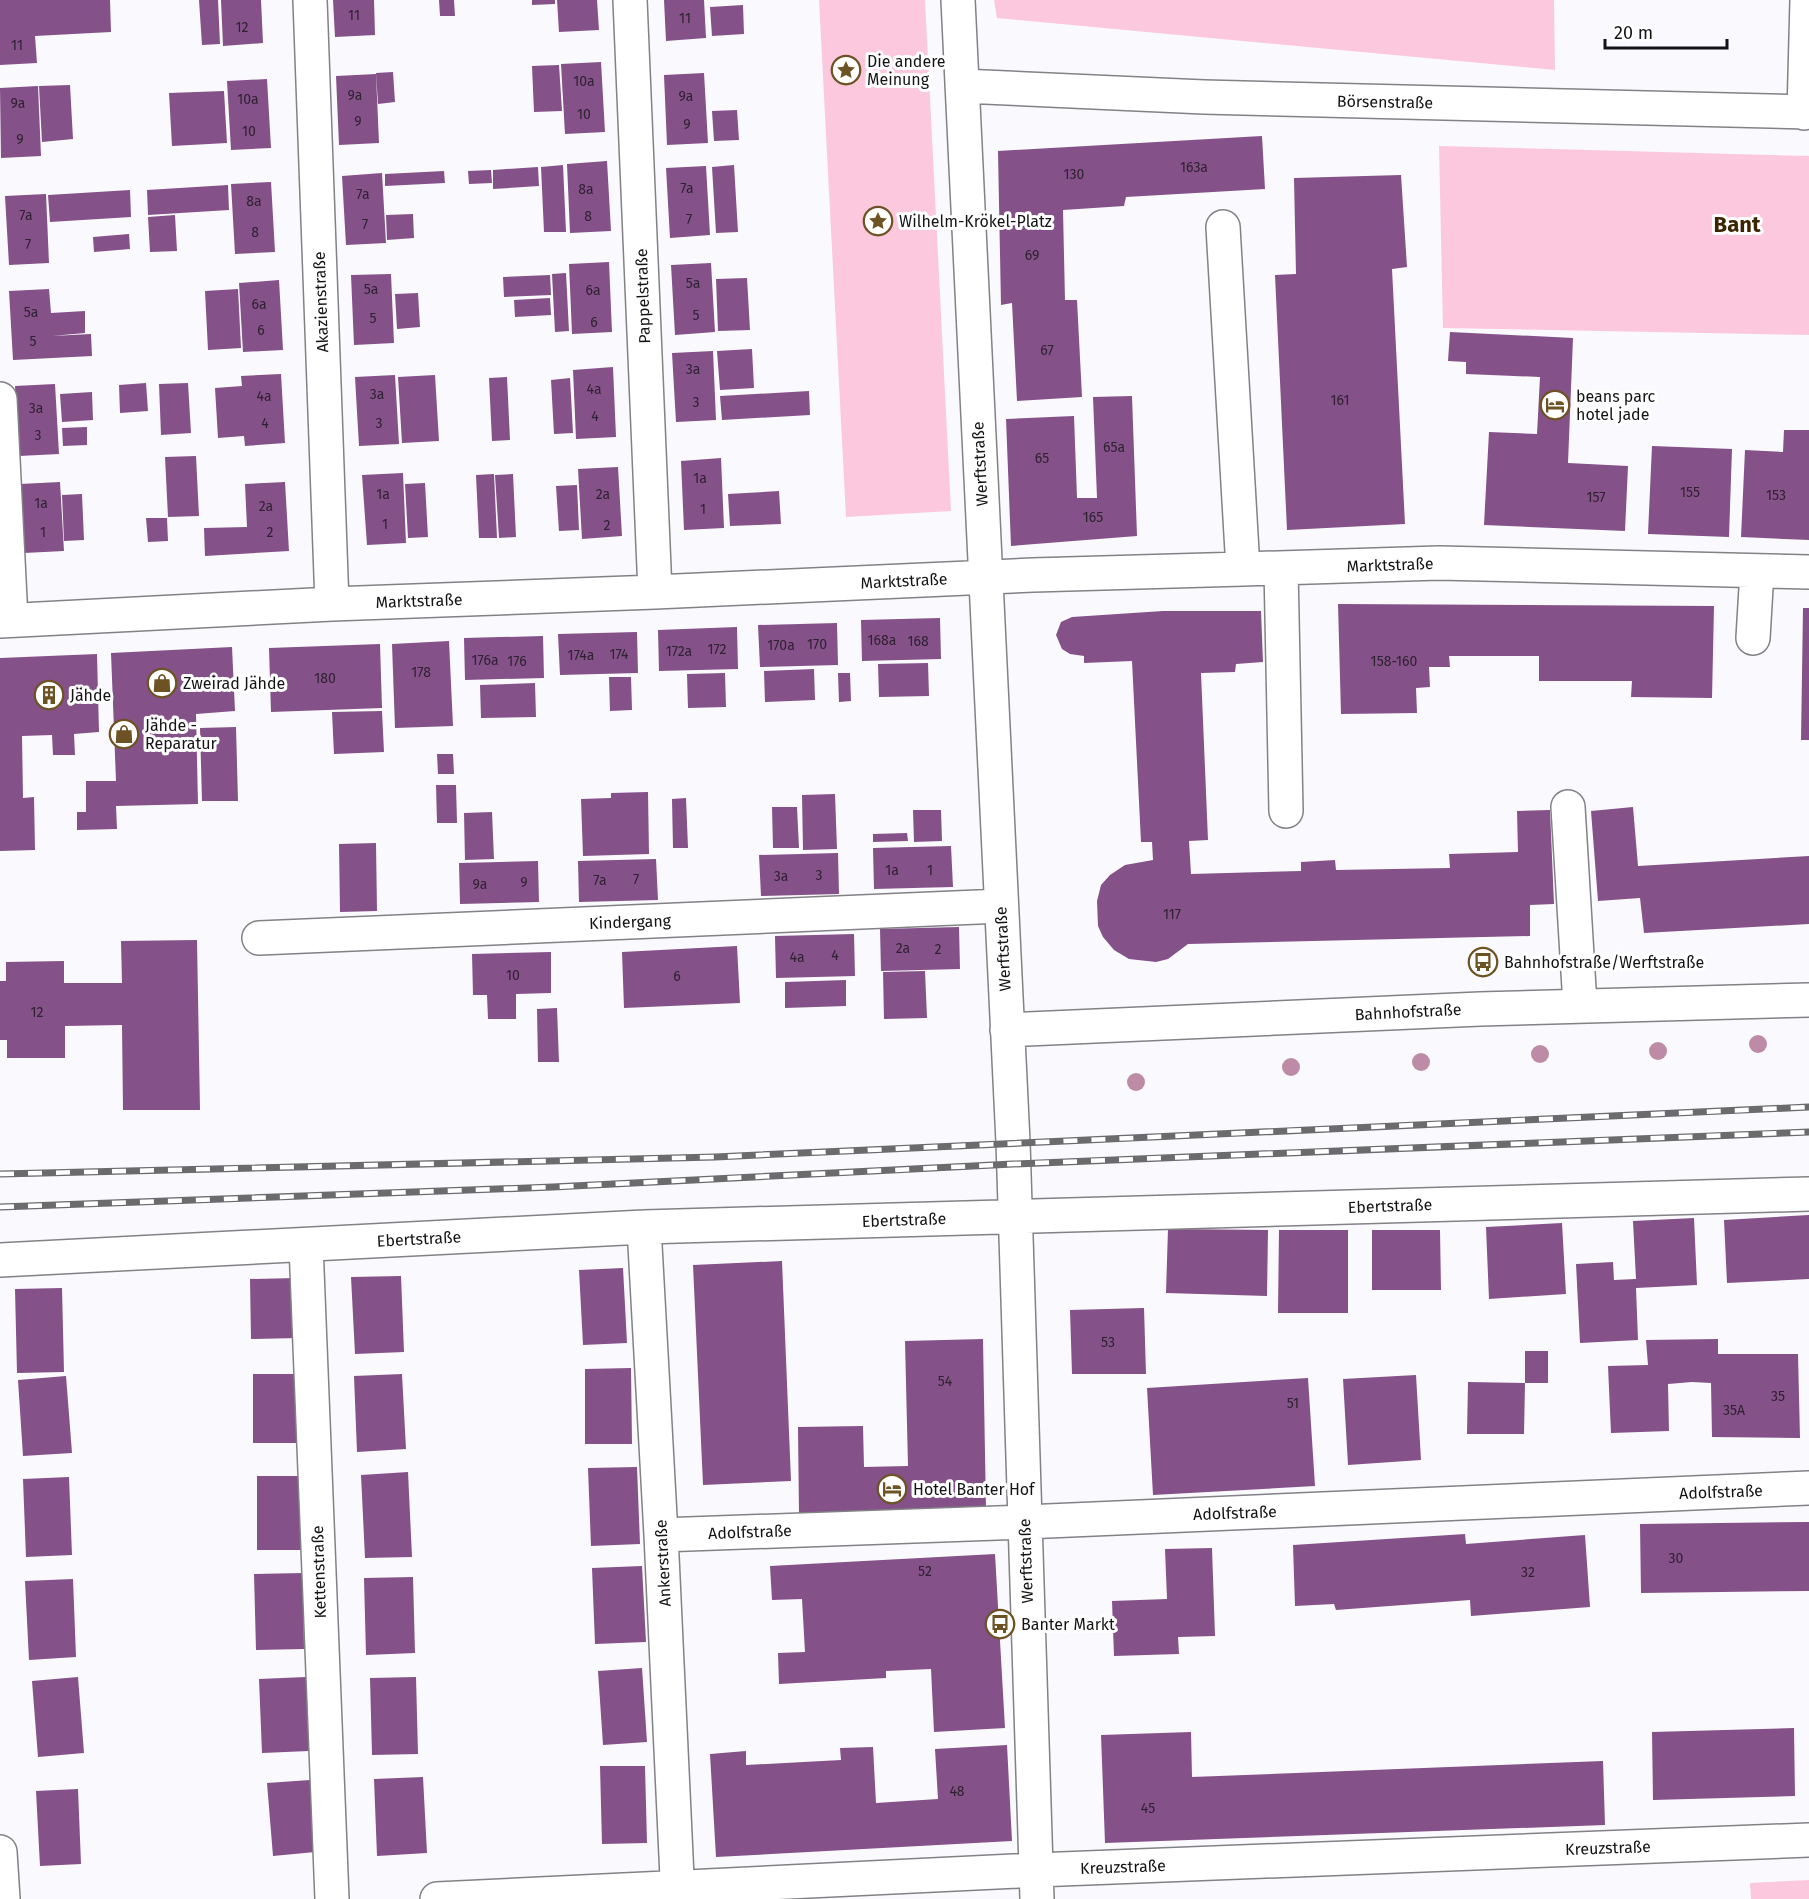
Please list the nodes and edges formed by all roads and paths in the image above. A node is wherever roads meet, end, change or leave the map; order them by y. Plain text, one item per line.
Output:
1 (309, 0) edge
2 (630, 0) edge
3 (958, 0) edge
4 (1807, 0) edge
5 (962, 86) junction
6 (1807, 112) edge
7 (1223, 227) dead end
8 (0, 399) edge
9 (1281, 568) junction
10 (1243, 569) junction
11 (1757, 571) junction
12 (1809, 572) edge
13 (986, 577) junction
14 (655, 592) junction
15 (332, 604) junction
16 (6, 621) edge
17 (1753, 638) dead end
18 (1568, 807) dead end
19 (1286, 811) dead end
20 (1001, 906) junction
21 (259, 938) dead end
22 (1809, 1000) edge
23 (1580, 1005) junction
24 (1007, 1030) junction
25 (1809, 1194) edge
26 (1015, 1216) junction
27 (644, 1227) junction
28 (306, 1245) junction
29 (0, 1260) edge
30 (1809, 1488) edge
31 (1025, 1522) junction
32 (661, 1535) junction
33 (1809, 1840) edge
34 (0, 1852) edge
35 (1037, 1884) edge
36 (677, 1894) edge
37 (3, 1899) edge
38 (332, 1899) edge
39 (437, 1899) edge

1 - 15 street, Akazienstraße
2 - 14 street, Pappelstraße
3 - 5 street, Werftstraße
4 - 6 street
5 - 6 street, Börsenstraße
5 - 13 street, Werftstraße
7 - 10 street
8 - 16 street
9 - 10 street, Marktstraße
9 - 11 street, Marktstraße
9 - 19 street
10 - 13 street, Marktstraße
11 - 12 street, Marktstraße
11 - 17 street
13 - 14 street, Marktstraße
13 - 20 street, Werftstraße
14 - 15 street, Marktstraße
15 - 16 street, Marktstraße
18 - 23 street
20 - 21 street, Kindergang
20 - 24 street, Werftstraße
22 - 23 street, Bahnhofstraße
23 - 24 street, Bahnhofstraße
24 - 26 street, Werftstraße
25 - 26 street, Ebertstraße
26 - 27 street, Ebertstraße
26 - 31 street, Werftstraße
27 - 28 street, Ebertstraße
27 - 32 street, Ankerstraße
28 - 29 street, Ebertstraße
28 - 38 street, Kettenstraße
30 - 31 street, Adolfstraße
31 - 32 street, Adolfstraße
31 - 35 street, Werftstraße
32 - 36 street, Ankerstraße
33 - 35 street, Kreuzstraße
34 - 37 street
35 - 36 street, Kreuzstraße
36 - 39 street, Kreuzstraße

